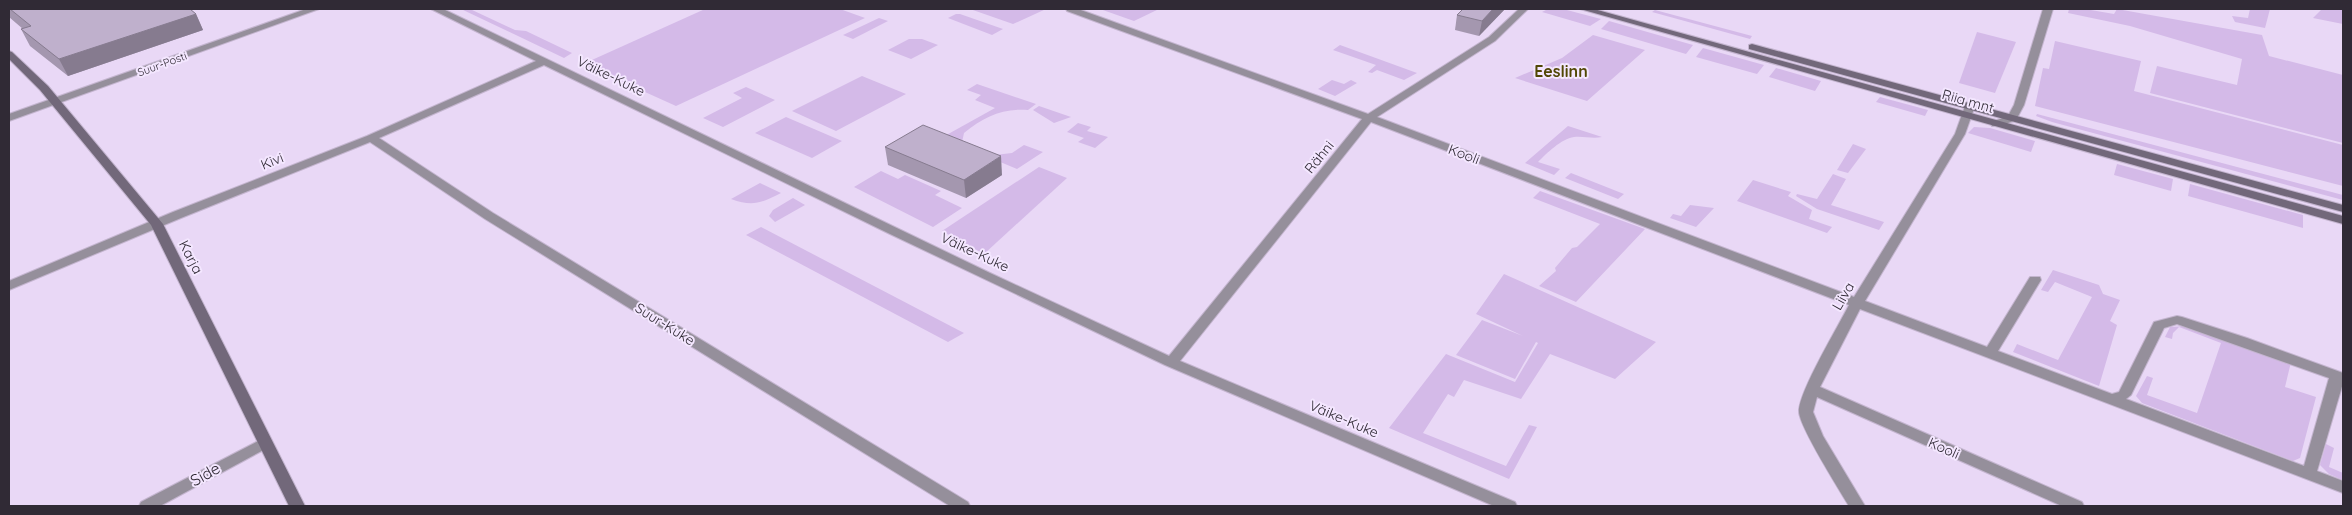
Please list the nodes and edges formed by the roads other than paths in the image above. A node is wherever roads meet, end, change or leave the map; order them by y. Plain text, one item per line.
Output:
1 (314, 9) edge
2 (436, 9) edge
3 (1070, 9) edge
4 (1524, 9) edge
5 (1585, 9) edge
6 (1610, 9) edge
7 (2048, 9) edge
8 (9, 54) edge
9 (545, 61) junction
10 (55, 103) junction
11 (1969, 111) junction
12 (9, 118) edge
13 (1369, 118) junction
14 (2012, 118) junction
15 (1996, 124) junction
16 (371, 138) junction
17 (2343, 209) edge
18 (2343, 220) edge
19 (157, 224) junction
20 (2035, 280) dead end
21 (9, 286) edge
22 (1857, 303) junction
23 (1990, 354) junction
24 (1172, 362) junction
25 (2340, 377) edge
26 (1812, 389) junction
27 (2111, 399) junction
28 (264, 443) junction
29 (2309, 474) junction
30 (2343, 487) edge
31 (147, 506) edge
32 (297, 506) edge
33 (962, 506) edge
34 (1509, 506) edge
35 (1857, 506) edge
36 (2076, 506) edge

1 - 10 street, Suur-Posti
2 - 9 street, Väike-Kuke
3 - 13 street, Kooli
4 - 13 street, Rähni
5 - 11 main road, Riia mnt
6 - 11 main road, Riia mnt
7 - 14 street
8 - 10 main road, Karja
9 - 16 street, Kivi
9 - 24 street, Väike-Kuke
10 - 12 street, Suur-Posti
10 - 19 main road, Karja
11 - 14 main road, Riia mnt
11 - 15 main road, Riia mnt
11 - 22 street, Liiva
13 - 22 street, Kooli
13 - 24 street, Rähni
14 - 15 street
14 - 17 main road, Riia mnt
15 - 18 main road, Riia mnt
16 - 19 street, Kivi
16 - 33 street, Suur-Kuke
19 - 21 street, Kivi
19 - 28 main road, Karja
20 - 23 street
22 - 23 street, Kooli
22 - 26 street, Liiva
23 - 27 street, Kooli
24 - 34 street, Väike-Kuke
25 - 27 street
25 - 29 street
26 - 35 street, Liiva
26 - 36 street, Kooli
27 - 29 street, Kooli
28 - 31 street, Side
28 - 32 main road, Karja
29 - 30 street, Kooli

